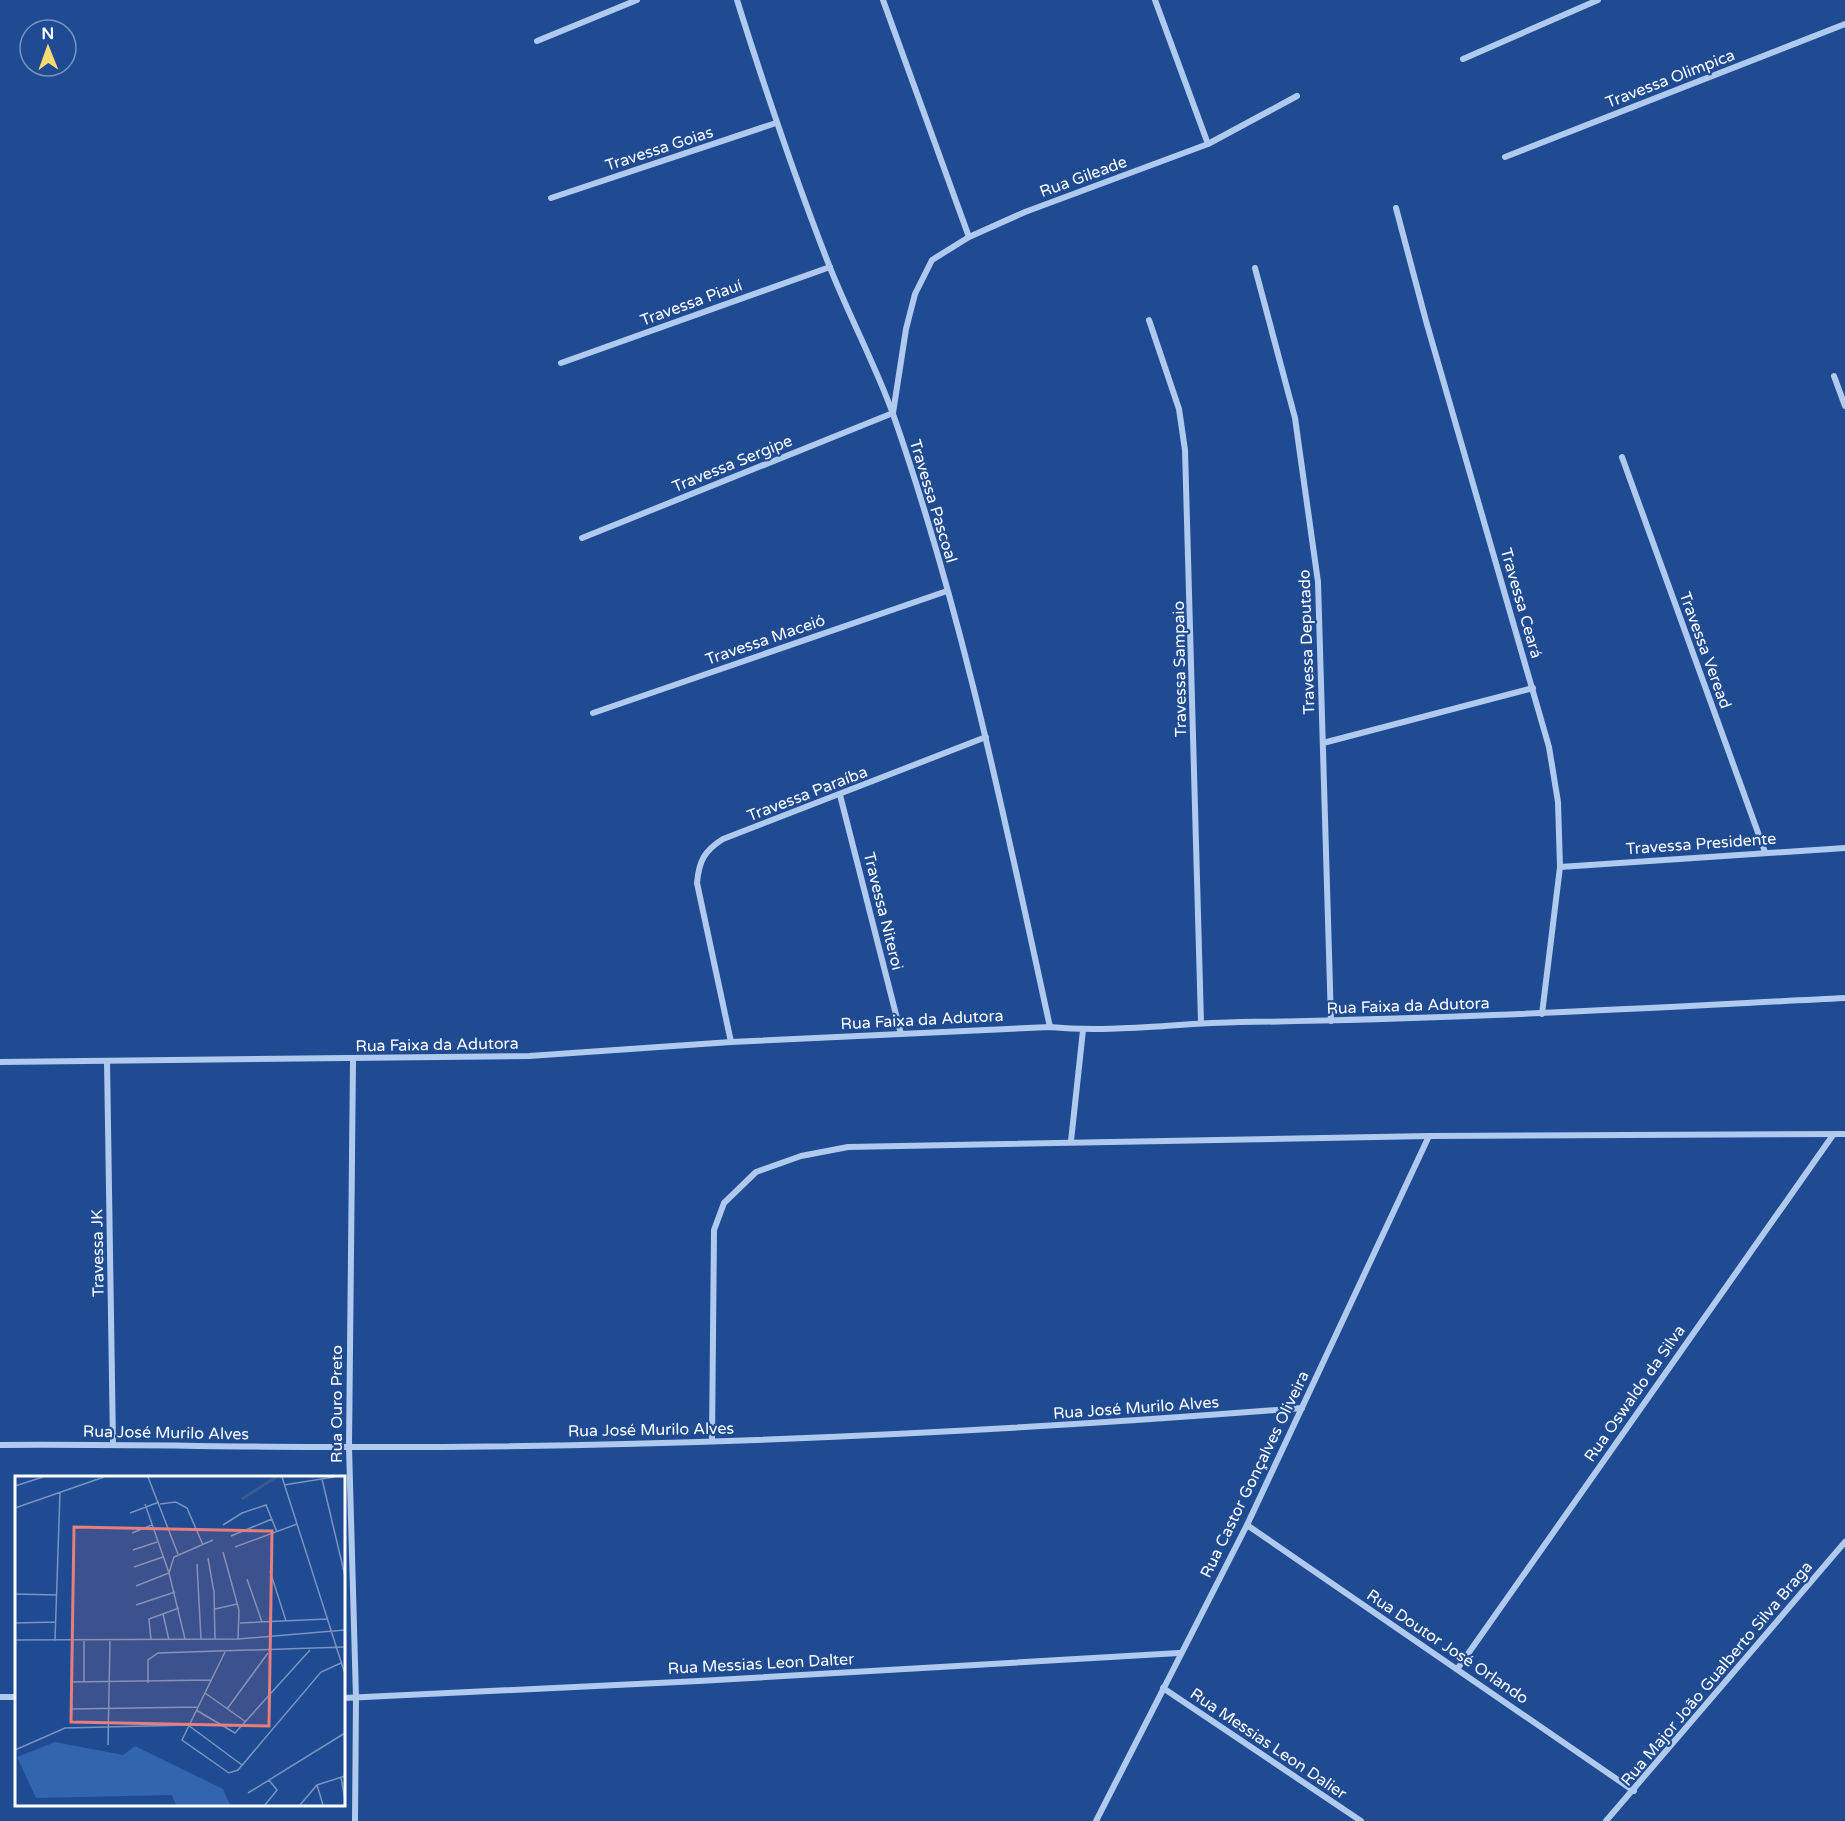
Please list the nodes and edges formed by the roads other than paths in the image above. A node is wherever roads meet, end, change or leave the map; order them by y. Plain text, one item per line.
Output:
1 (637, 0) edge
2 (736, 0) edge
3 (883, 0) edge
4 (1155, 0) edge
5 (1598, 0) edge
6 (1845, 24) edge
7 (537, 41) dead end
8 (1463, 58) dead end
9 (1297, 96) dead end
10 (776, 123) junction
11 (1208, 144) junction
12 (1505, 157) dead end
13 (551, 198) dead end
14 (1396, 208) dead end
15 (969, 237) junction
16 (830, 267) junction
17 (1255, 268) dead end
18 (1149, 320) dead end
19 (561, 363) dead end
20 (1834, 376) dead end
21 (1845, 406) edge
22 (893, 413) junction
23 (1622, 457) dead end
24 (582, 538) dead end
25 (947, 591) junction
26 (1533, 688) junction
27 (593, 713) dead end
28 (986, 737) junction
29 (1323, 743) junction
30 (840, 795) junction
31 (1845, 848) edge
32 (1765, 852) junction
33 (1560, 867) junction
34 (1845, 998) edge
35 (1542, 1014) junction
36 (1331, 1021) junction
37 (1201, 1023) junction
38 (1050, 1027) junction
39 (1083, 1030) junction
40 (901, 1034) junction
41 (731, 1042) junction
42 (353, 1060) junction
43 (107, 1061) junction
44 (0, 1062) edge
45 (1845, 1134) edge
46 (1833, 1135) junction
47 (1429, 1136) junction
48 (1071, 1142) junction
49 (1302, 1408) junction
50 (712, 1441) junction
51 (113, 1444) junction
52 (0, 1445) edge
53 (349, 1448) junction
54 (1247, 1525) junction
55 (1845, 1542) edge
56 (1179, 1653) junction
57 (1458, 1668) junction
58 (1163, 1688) junction
59 (345, 1698) edge
60 (356, 1698) junction
61 (1634, 1791) junction
62 (356, 1821) edge
63 (1096, 1821) edge
64 (1361, 1821) edge
65 (1606, 1821) edge

1 - 7 street
2 - 10 street, Travessa Pascoal
3 - 15 street
4 - 11 street
5 - 8 street
6 - 12 street, Travessa Olimpica
9 - 11 street, Rua Gileade
10 - 13 street, Travessa Goias
10 - 16 street, Travessa Pascoal
11 - 15 street, Rua Gileade
14 - 26 street, Travessa Ceará
15 - 22 street, Rua Gileade
16 - 19 street, Travessa Piauí
16 - 22 street, Travessa Pascoal
17 - 29 street, Travessa Deputado
18 - 37 street, Travessa Sampaio
20 - 21 street
22 - 24 street, Travessa Sergipe
22 - 25 street, Travessa Pascoal
23 - 32 street, Travessa Veread
25 - 27 street, Travessa Maceió
25 - 28 street, Travessa Pascoal
26 - 29 street
26 - 33 street, Travessa Ceará
28 - 30 street, Travessa Paraíba
28 - 38 street, Travessa Pascoal
29 - 36 street, Travessa Deputado
30 - 40 street, Travessa Niteroi
30 - 41 street, Travessa Paraíba
31 - 32 street, Travessa Presidente
32 - 33 street, Travessa Presidente
33 - 35 street, Travessa Ceará
34 - 35 street, Rua Faixa da Adutora
35 - 36 street, Rua Faixa da Adutora
36 - 37 street, Rua Faixa da Adutora
37 - 39 street, Rua Faixa da Adutora
38 - 39 street, Rua Faixa da Adutora
38 - 40 street, Rua Faixa da Adutora
39 - 48 street
40 - 41 street, Rua Faixa da Adutora
41 - 42 street, Rua Faixa da Adutora
42 - 43 street, Rua Faixa da Adutora
42 - 53 street, Rua Ouro Preto
43 - 44 street, Rua Faixa da Adutora
43 - 51 street, Travessa JK
45 - 46 street
46 - 47 street
46 - 57 street, Rua Oswaldo da Silva
47 - 48 street
47 - 49 street, Rua Castor Gonçalves Oliveira
48 - 50 street
49 - 50 street, Rua José Murilo Alves
49 - 54 street, Rua Castor Gonçalves Oliveira
50 - 53 street, Rua José Murilo Alves
51 - 52 street, Rua José Murilo Alves
51 - 53 street, Rua José Murilo Alves
53 - 60 street, Rua Ouro Preto
54 - 56 street, Rua Castor Gonçalves Oliveira
54 - 57 street, Rua Doutor José Orlando
55 - 61 street, Rua Major João Gualberto Silva Braga
56 - 58 street, Rua Castor Gonçalves Oliveira
56 - 60 street, Rua Messias Leon Dalter
57 - 61 street, Rua Doutor José Orlando
58 - 63 street, Rua Castor Gonçalves Oliveira
58 - 64 street, Rua Messias Leon Dalier
59 - 60 street, Rua Messias Leon Dalter
60 - 62 street, Rua Ouro Preto
61 - 65 street, Rua Major João Gualberto Silva Braga

